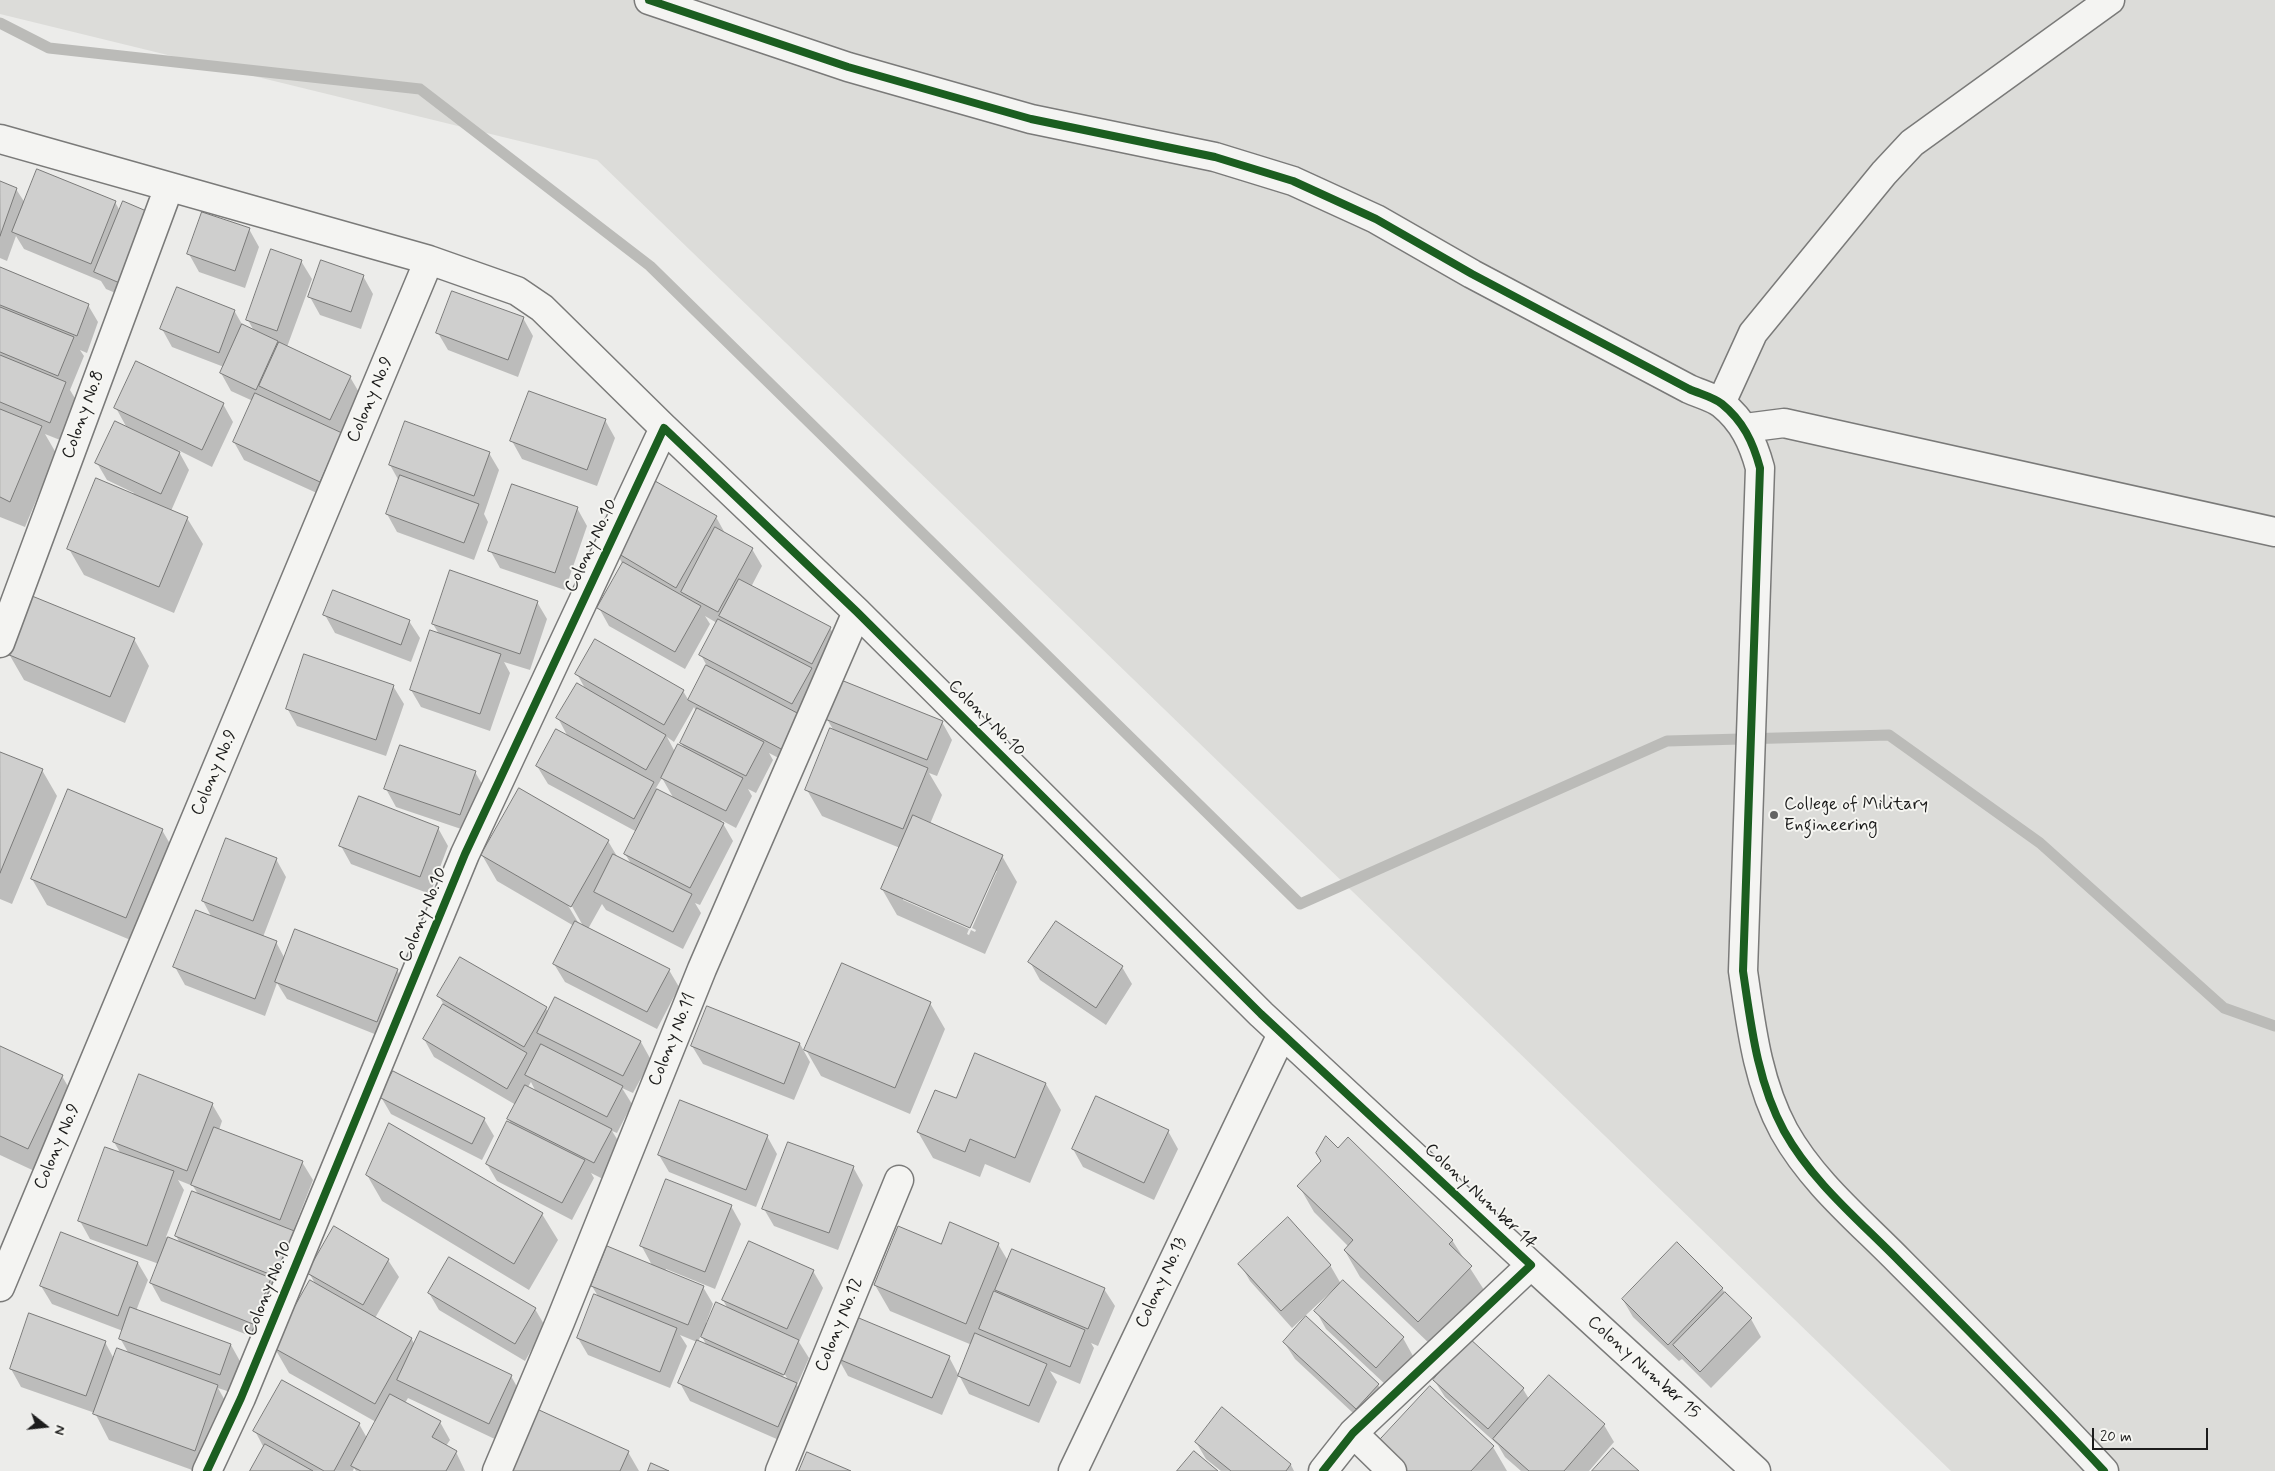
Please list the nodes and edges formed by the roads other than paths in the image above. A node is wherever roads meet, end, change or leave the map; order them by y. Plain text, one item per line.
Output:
1 (649, 0) edge
2 (2110, 0) edge
3 (0, 139) edge
4 (169, 187) junction
5 (429, 260) junction
6 (1721, 403) junction
7 (664, 428) junction
8 (1745, 428) junction
9 (2275, 532) edge
10 (857, 612) junction
11 (0, 643) edge
12 (1282, 1034) junction
13 (899, 1180) dead end
14 (1531, 1265) junction
15 (0, 1287) edge
16 (1352, 1433) junction
17 (207, 1471) edge
18 (497, 1471) edge
19 (780, 1471) edge
20 (1073, 1471) edge
21 (1323, 1471) edge
22 (1392, 1471) edge
23 (1756, 1471) edge
24 (2104, 1471) edge

1 - 6 street
2 - 6 street
3 - 4 street
4 - 5 street
4 - 11 street, Colony No.8
5 - 7 street
5 - 15 street, Colony No.9
6 - 8 street
7 - 10 street, Colony No.10
7 - 17 street, Colony No.10
8 - 9 street
8 - 24 street
10 - 12 street, Colony No.10
10 - 18 street, Colony No.11
12 - 14 street, Colony Number 14
12 - 20 street, Colony No.13
13 - 19 street, Colony No.12
14 - 16 street, Colony Number 14
14 - 23 street, Colony Number 15
16 - 21 street, Colony Number 14
16 - 22 street

